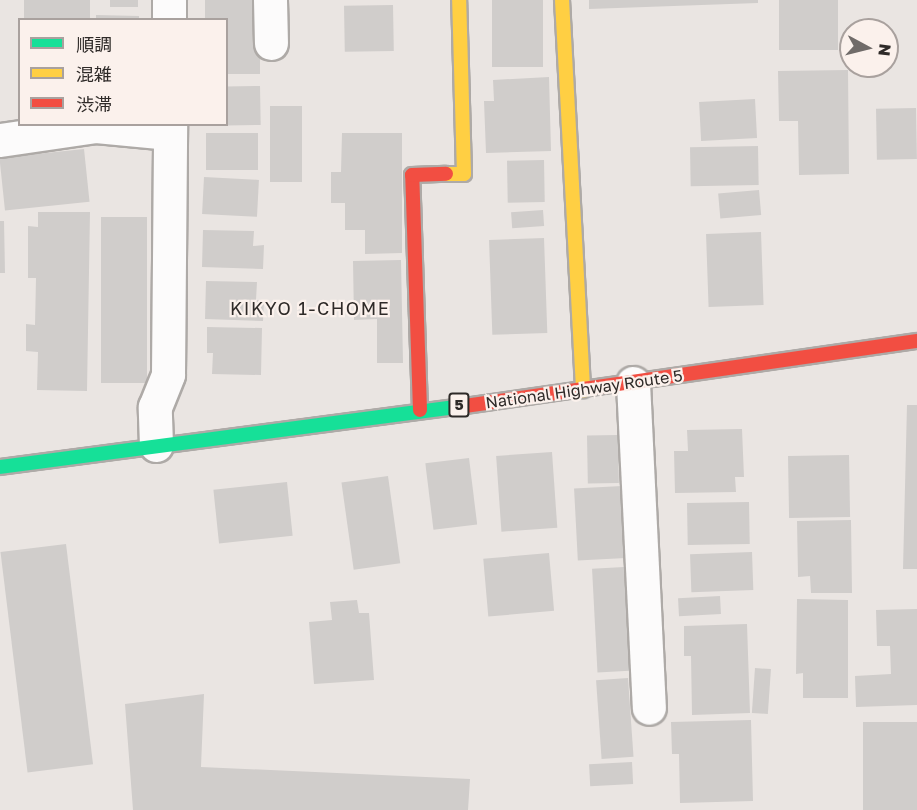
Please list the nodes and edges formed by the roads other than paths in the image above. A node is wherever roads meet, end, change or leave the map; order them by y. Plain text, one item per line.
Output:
1 (169, 0) edge
2 (270, 0) edge
3 (459, 0) edge
4 (562, 0) edge
5 (169, 18) edge
6 (271, 43) dead end
7 (170, 129) edge
8 (0, 140) edge
9 (917, 341) edge
10 (633, 383) junction
11 (583, 390) junction
12 (420, 410) junction
13 (156, 445) junction
14 (0, 467) edge
15 (650, 708) dead end

1 - 5 street
2 - 6 street
3 - 12 main road
4 - 11 main road
7 - 8 street
7 - 13 street
9 - 10 main road, National Highway Route 5 / 5
10 - 11 main road, National Highway Route 5 / 5
10 - 15 street
11 - 12 main road, National Highway Route 5 / 5
12 - 13 main road, National Highway Route 5 / 5
13 - 14 main road, National Highway Route 5 / 5

